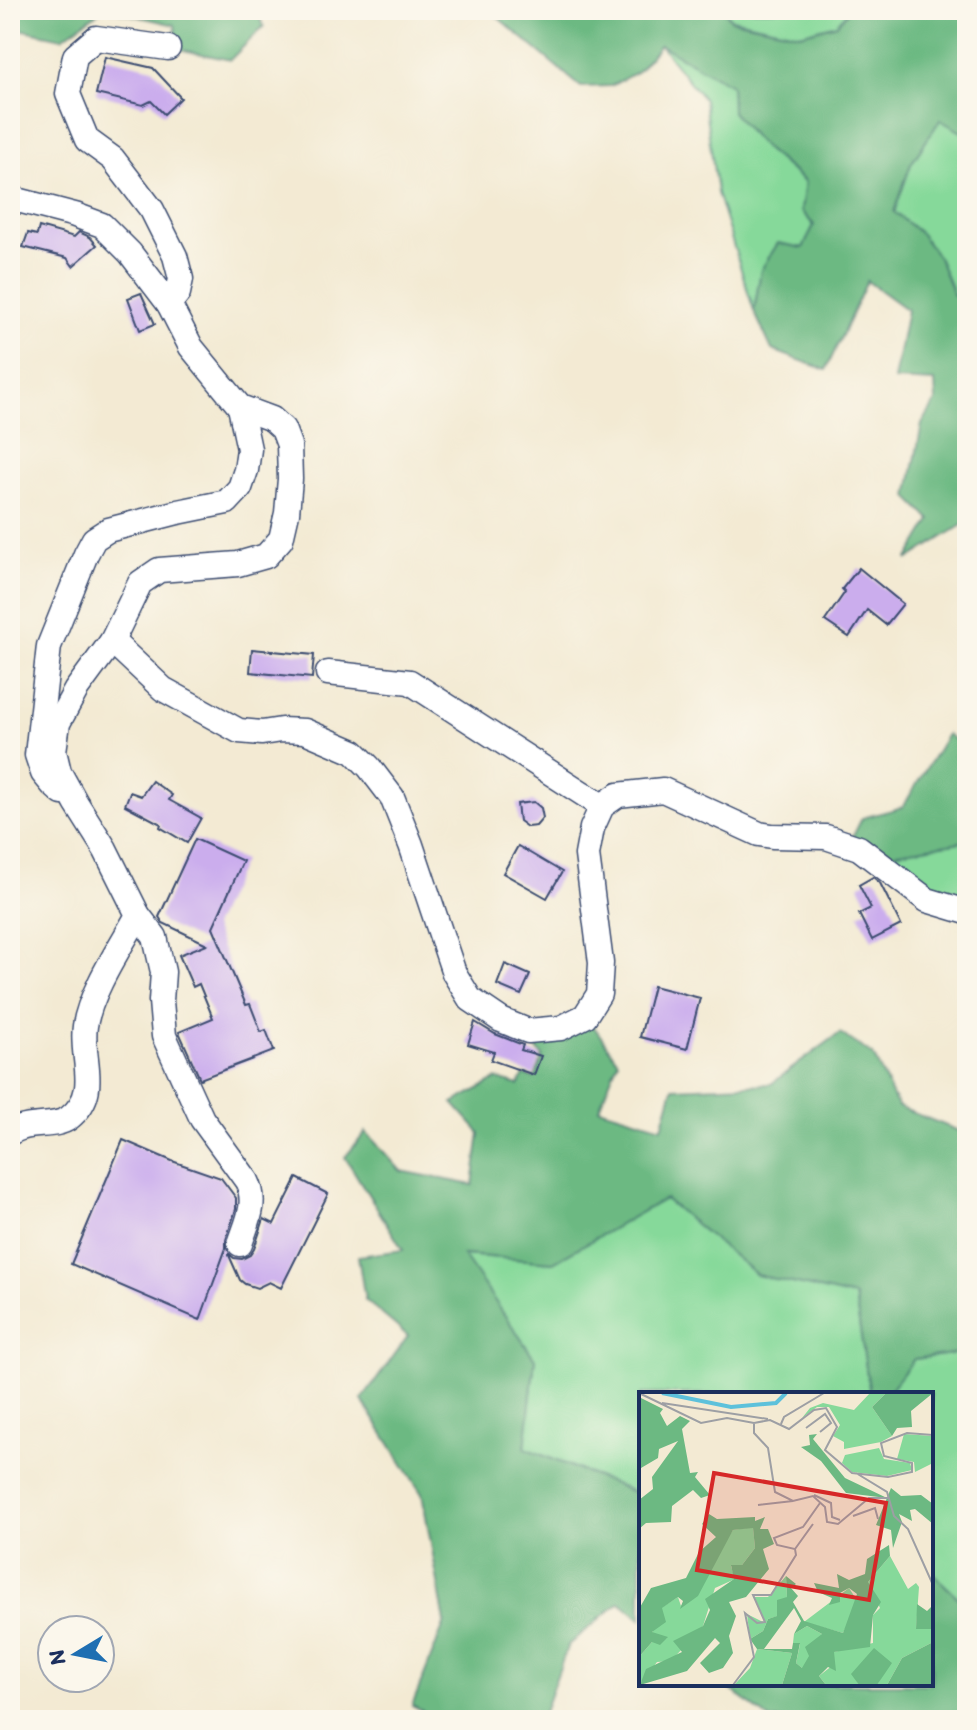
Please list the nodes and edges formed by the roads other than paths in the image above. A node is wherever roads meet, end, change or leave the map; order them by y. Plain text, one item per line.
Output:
1 (168, 48) dead end
2 (10, 198) edge
3 (169, 304) junction
4 (240, 407) junction
5 (112, 641) junction
6 (328, 673) dead end
7 (76, 803) junction
8 (602, 806) junction
9 (967, 912) edge
10 (138, 915) junction
11 (10, 1133) edge
12 (240, 1244) dead end

1 - 3 street
2 - 3 street
3 - 4 street
4 - 5 street
4 - 7 street
5 - 7 street
5 - 8 street
6 - 8 street
7 - 10 street
8 - 9 street
10 - 11 street
10 - 12 street

